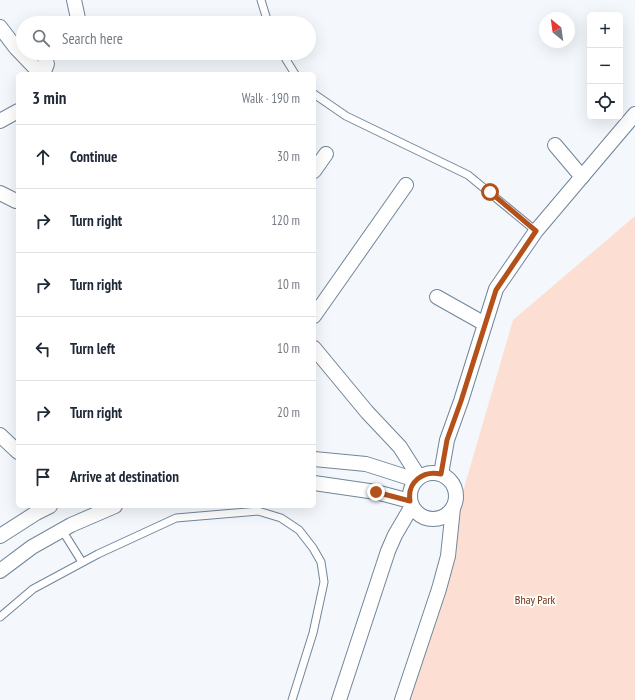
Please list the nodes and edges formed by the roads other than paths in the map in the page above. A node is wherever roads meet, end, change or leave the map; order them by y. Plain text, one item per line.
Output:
1 (74, 0) edge
2 (261, 0) edge
3 (77, 16) edge
4 (266, 16) edge
5 (0, 27) edge
6 (16, 48) edge
7 (28, 60) edge
8 (46, 60) edge
9 (286, 60) edge
10 (40, 72) edge
11 (43, 72) edge
12 (294, 72) edge
13 (316, 95) edge
14 (16, 112) edge
15 (635, 114) edge
16 (0, 121) edge
17 (555, 145) dead end
18 (326, 154) dead end
19 (316, 168) edge
20 (582, 177) junction
21 (406, 185) dead end
22 (0, 193) edge
23 (16, 201) edge
24 (536, 231) junction
25 (437, 297) dead end
26 (316, 313) edge
27 (484, 324) junction
28 (316, 350) edge
29 (0, 435) edge
30 (16, 450) edge
31 (316, 459) edge
32 (441, 474) junction
33 (418, 479) junction
34 (316, 482) edge
35 (411, 503) junction
36 (46, 508) edge
37 (110, 508) edge
38 (453, 508) junction
39 (62, 530) junction
40 (0, 536) edge
41 (82, 562) junction
42 (0, 571) edge
43 (0, 617) edge
44 (292, 700) edge
45 (339, 700) edge
46 (402, 700) edge

1 - 3 street
2 - 4 lane
5 - 6 street
7 - 10 street
8 - 11 street
9 - 12 lane
13 - 24 lane
14 - 16 street
15 - 20 street
17 - 20 street
18 - 19 street
20 - 24 street
21 - 26 street
22 - 23 street
24 - 27 street
25 - 27 street
27 - 32 street
28 - 33 street
29 - 30 street
31 - 33 street
32 - 33 street
32 - 38 street
33 - 35 street
34 - 35 street
35 - 38 street
35 - 45 street
36 - 40 street
37 - 39 street
38 - 46 street
39 - 41 lane
39 - 42 street
41 - 43 lane
41 - 44 lane

